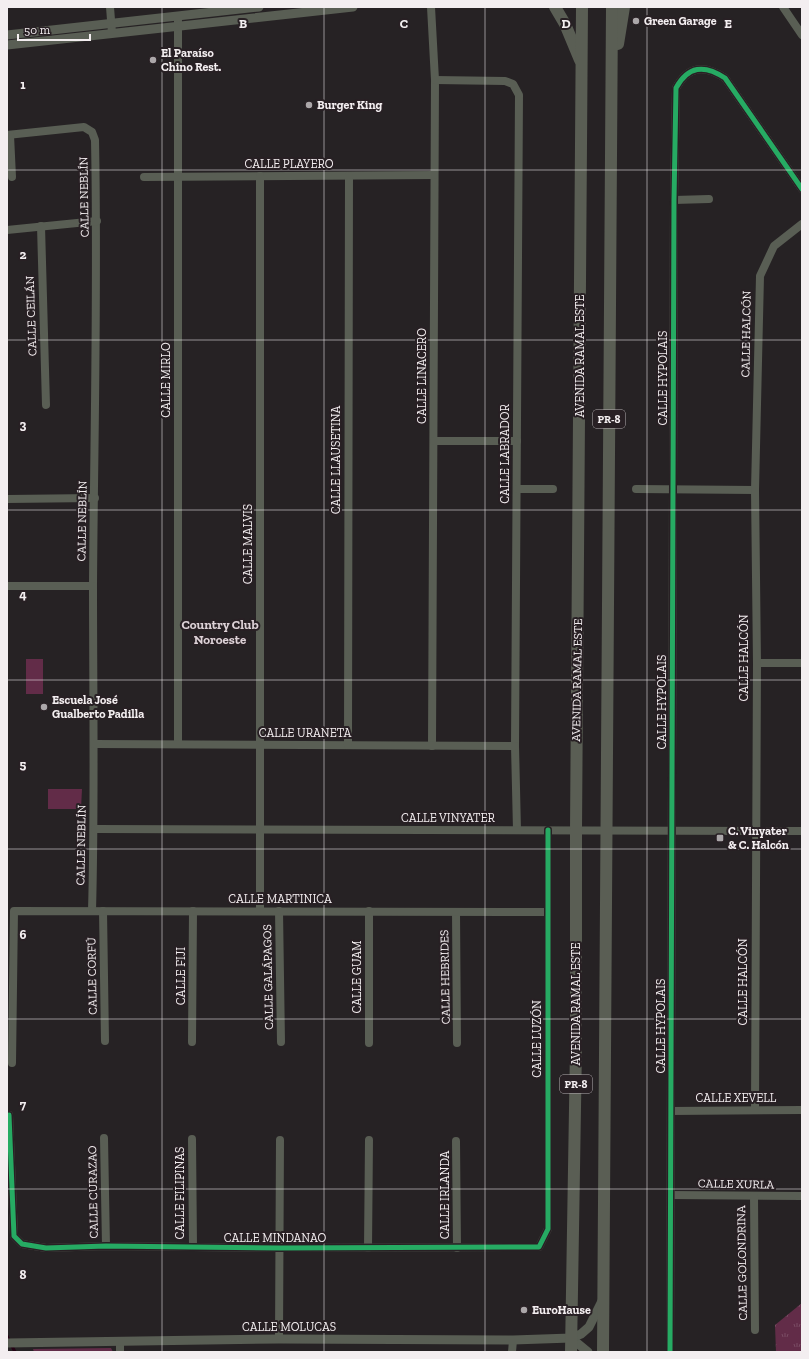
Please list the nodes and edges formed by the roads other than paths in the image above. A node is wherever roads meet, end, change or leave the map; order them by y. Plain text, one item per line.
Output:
1 (110, 7) edge
2 (258, 7) edge
3 (353, 7) edge
4 (431, 7) edge
5 (555, 7) edge
6 (582, 7) edge
7 (612, 7) edge
8 (624, 7) edge
9 (783, 7) edge
10 (327, 8) edge
11 (178, 16) junction
12 (178, 27) junction
13 (112, 28) junction
14 (7, 35) edge
15 (802, 35) edge
16 (7, 45) edge
17 (581, 63) junction
18 (611, 72) junction
19 (435, 80) junction
20 (8, 135) edge
21 (434, 175) junction
22 (260, 176) junction
23 (349, 176) junction
24 (12, 177) dead end
25 (144, 177) dead end
26 (178, 177) junction
27 (802, 189) edge
28 (709, 199) dead end
29 (674, 200) junction
30 (97, 221) junction
31 (802, 224) edge
32 (41, 226) junction
33 (7, 230) edge
34 (46, 405) dead end
35 (517, 441) junction
36 (434, 442) junction
37 (517, 489) junction
38 (553, 489) dead end
39 (636, 489) dead end
40 (673, 489) junction
41 (755, 490) junction
42 (95, 498) junction
43 (7, 499) edge
44 (7, 586) edge
45 (93, 586) junction
46 (757, 663) junction
47 (802, 663) edge
48 (94, 744) junction
49 (178, 744) junction
50 (260, 745) junction
51 (348, 745) junction
52 (432, 746) junction
53 (515, 746) junction
54 (94, 829) junction
55 (260, 829) junction
56 (517, 830) junction
57 (548, 830) junction
58 (576, 830) junction
59 (608, 830) junction
60 (671, 831) junction
61 (756, 831) junction
62 (802, 831) edge
63 (92, 911) junction
64 (103, 911) junction
65 (193, 911) junction
66 (260, 911) junction
67 (279, 911) junction
68 (369, 911) junction
69 (456, 912) junction
70 (546, 912) junction
71 (105, 1041) dead end
72 (192, 1042) dead end
73 (281, 1042) dead end
74 (457, 1042) dead end
75 (370, 1043) dead end
76 (12, 1064) dead end
77 (755, 1110) junction
78 (802, 1110) edge
79 (671, 1111) junction
80 (9, 1115) dead end
81 (104, 1138) dead end
82 (192, 1139) dead end
83 (280, 1140) dead end
84 (368, 1140) dead end
85 (456, 1141) dead end
86 (670, 1195) junction
87 (754, 1196) junction
88 (802, 1196) edge
89 (106, 1246) junction
90 (192, 1247) junction
91 (539, 1247) joint
92 (280, 1248) junction
93 (368, 1248) junction
94 (457, 1248) junction
95 (604, 1292) junction
96 (755, 1330) dead end
97 (571, 1338) junction
98 (279, 1339) junction
99 (512, 1340) junction
100 (120, 1341) junction
101 (7, 1343) edge
102 (120, 1352) edge
103 (512, 1352) edge
104 (571, 1352) edge
105 (588, 1352) edge
106 (603, 1352) edge
107 (670, 1352) edge

1 - 13 street
2 - 11 street
3 - 10 street
4 - 19 street, CALLE LINACERO
5 - 17 main road
6 - 17 main road, AVENIDA RAMAL ESTE / PR-8
7 - 18 main road, PR-8
8 - 18 main road
9 - 15 street
10 - 12 street
11 - 12 street, CALLE MIRLO
11 - 13 street
12 - 13 street
12 - 26 street, CALLE MIRLO
13 - 14 street
13 - 16 street
17 - 58 main road, AVENIDA RAMAL ESTE / PR-8
18 - 59 main road, PR-8
19 - 21 street, CALLE LINACERO
19 - 35 street, CALLE LABRADOR
20 - 24 street
20 - 30 street, CALLE NEBLÍN
21 - 23 street, CALLE PLAYERO
21 - 36 street, CALLE LINACERO
22 - 23 street, CALLE PLAYERO
22 - 26 street, CALLE PLAYERO
22 - 50 street, CALLE MALVIS
23 - 51 street, CALLE LLAUSETINA
25 - 26 street, CALLE PLAYERO
26 - 49 street, CALLE MIRLO
27 - 29 street, CALLE HYPOLAIS
28 - 29 street
29 - 40 street, CALLE HYPOLAIS
30 - 32 street
30 - 42 street, CALLE NEBLÍN
31 - 41 street, CALLE HALCÓN
32 - 33 street
32 - 34 street, CALLE CEILÁN
35 - 36 street
35 - 37 street, CALLE LABRADOR
36 - 52 street, CALLE LINACERO
37 - 38 street
37 - 53 street, CALLE LABRADOR
39 - 40 street
40 - 41 street
40 - 60 street, CALLE HYPOLAIS
41 - 46 street, CALLE HALCÓN
42 - 43 street
42 - 45 street, CALLE NEBLÍN
44 - 45 street
45 - 48 street, CALLE NEBLÍN
46 - 47 street
46 - 61 street, CALLE HALCÓN
48 - 49 street, CALLE URANETA
48 - 54 street, CALLE NEBLÍN
49 - 50 street, CALLE URANETA
50 - 51 street, CALLE URANETA
50 - 55 street, CALLE MALVIS
51 - 52 street, CALLE URANETA
52 - 53 street, CALLE URANETA
53 - 56 street, CALLE LABRADOR
54 - 55 street, CALLE VINYATER
54 - 63 street, CALLE NEBLÍN
55 - 56 street, CALLE VINYATER
55 - 66 street, CALLE MALVIS
56 - 57 street, CALLE VINYATER
57 - 58 street, CALLE VINYATER
57 - 70 street, CALLE LUZÓN
58 - 59 street, CALLE VINYATER
58 - 97 main road, AVENIDA RAMAL ESTE / PR-8
59 - 60 street, CALLE VINYATER
59 - 95 main road, PR-8
60 - 61 street, CALLE VINYATER
60 - 79 street, CALLE HYPOLAIS
61 - 62 street, CALLE VINYATER
61 - 77 street, CALLE HALCÓN
63 - 64 street, CALLE MARTINICA
63 - 76 street, CALLE MARTINICA
64 - 65 street, CALLE MARTINICA
64 - 71 street, CALLE CORFÚ
65 - 66 street, CALLE MARTINICA
65 - 72 street, CALLE FIJI
66 - 67 street, CALLE MARTINICA
67 - 68 street, CALLE MARTINICA
67 - 73 street, CALLE GALÁPAGOS
68 - 69 street, CALLE MARTINICA
68 - 75 street, CALLE GUAM
69 - 70 street, CALLE MARTINICA
69 - 74 street, CALLE HEBRIDES
70 - 91 street, CALLE LUZÓN
77 - 78 street, CALLE XEVELL
77 - 79 street, CALLE XEVELL
79 - 86 street, CALLE HYPOLAIS
80 - 89 street, CALLE MINDANAO
81 - 89 street, CALLE CURAZAO
82 - 90 street, CALLE FILIPINAS
83 - 92 street
84 - 93 street
85 - 94 street, CALLE IRLANDA
86 - 87 street, CALLE XURLA
86 - 107 street, CALLE HYPOLAIS
87 - 88 street, CALLE XURLA
87 - 96 street, CALLE GOLONDRINA
89 - 90 street, CALLE MINDANAO
90 - 92 street, CALLE MINDANAO
91 - 94 street, CALLE MINDANAO
92 - 93 street, CALLE MINDANAO
92 - 98 street
93 - 94 street, CALLE MINDANAO
95 - 97 street
95 - 106 main road, PR-8
97 - 99 street, CALLE MOLUCAS
97 - 104 main road, AVENIDA RAMAL ESTE / PR-8
97 - 105 street
98 - 99 street, CALLE MOLUCAS
98 - 100 street, CALLE MOLUCAS
99 - 103 street
100 - 101 street, CALLE MOLUCAS
100 - 102 street

